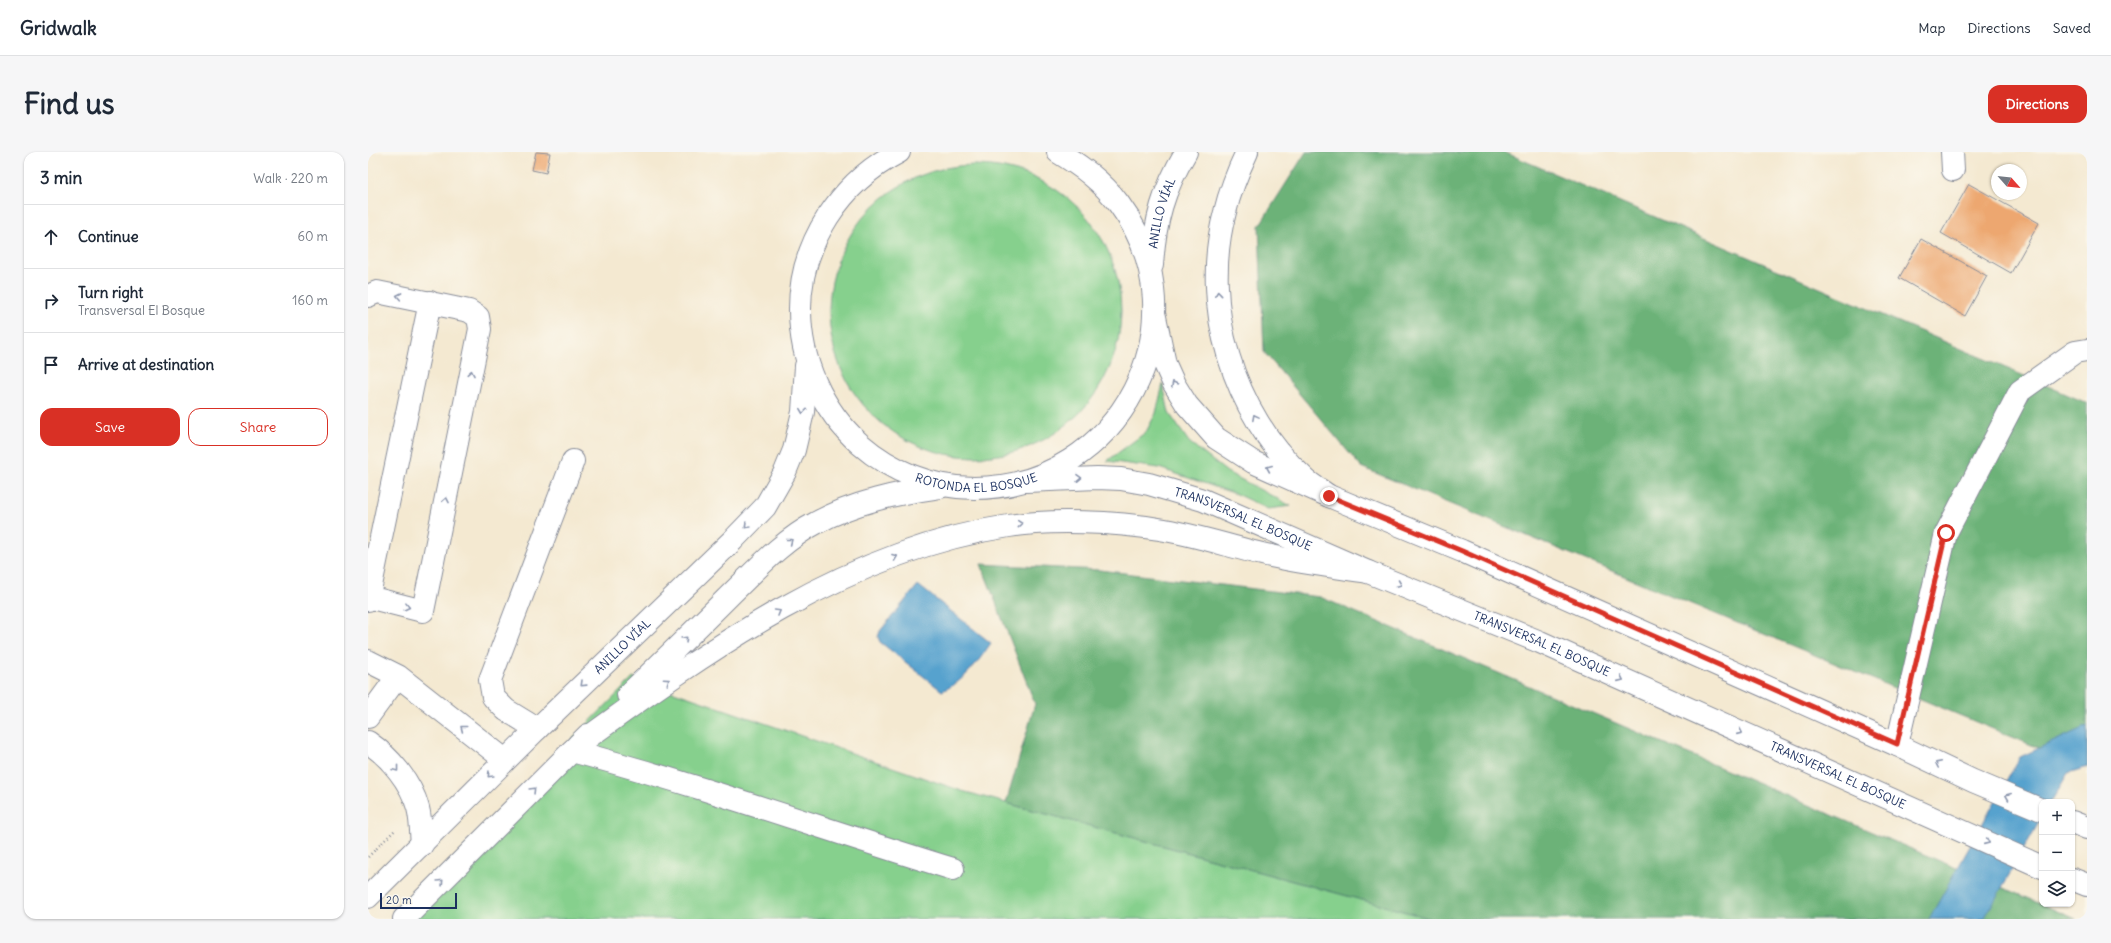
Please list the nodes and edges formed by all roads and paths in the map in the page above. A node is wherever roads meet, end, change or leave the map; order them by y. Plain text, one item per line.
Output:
1 (899, 152) edge
2 (1058, 152) edge
3 (1186, 152) edge
4 (1247, 152) edge
5 (1151, 278) junction
6 (368, 296) edge
7 (430, 302) junction
8 (1154, 314) junction
9 (2087, 350) edge
10 (806, 358) junction
11 (573, 462) dead end
12 (1026, 481) junction
13 (947, 486) junction
14 (1329, 496) junction
15 (1368, 572) junction
16 (368, 598) edge
17 (368, 661) edge
18 (398, 676) junction
19 (368, 717) edge
20 (537, 729) junction
21 (368, 742) edge
22 (1897, 744) junction
23 (575, 748) junction
24 (505, 760) junction
25 (418, 807) junction
26 (2039, 809) edge
27 (422, 844) junction
28 (368, 857) edge
29 (2039, 866) edge
30 (953, 869) dead end
31 (2075, 880) edge
32 (2087, 885) edge
33 (368, 897) edge
34 (404, 919) edge

1 - 10 main road, ROTONDA EL BOSQUE
2 - 5 main road, ROTONDA EL BOSQUE
3 - 5 main road, ANILLO VÍAL
14 -> 4 main road
5 - 8 main road, ROTONDA EL BOSQUE
7 -> 6 main road
7 - 16 main road
16 -> 7 main road
8 - 12 main road, ROTONDA EL BOSQUE
14 -> 8 main road
9 - 22 main road
10 - 13 main road, ROTONDA EL BOSQUE
10 -> 20 main road, ANILLO VÍAL
11 - 20 main road
12 - 13 main road, ROTONDA EL BOSQUE
12 -> 15 main road, TRANSVERSAL EL BOSQUE
23 -> 13 main road
14 - 22 main road
23 -> 15 main road
15 -> 29 main road, TRANSVERSAL EL BOSQUE
17 - 18 main road
18 - 19 main road
24 -> 18 main road
20 - 24 main road, ANILLO VÍAL
21 -> 25 main road
26 -> 22 main road
23 - 30 main road
34 -> 23 main road
24 -> 27 main road, ANILLO VÍAL
25 - 27 main road
25 - 28 path
27 - 33 main road, ANILLO VÍAL
31 - 32 main road

